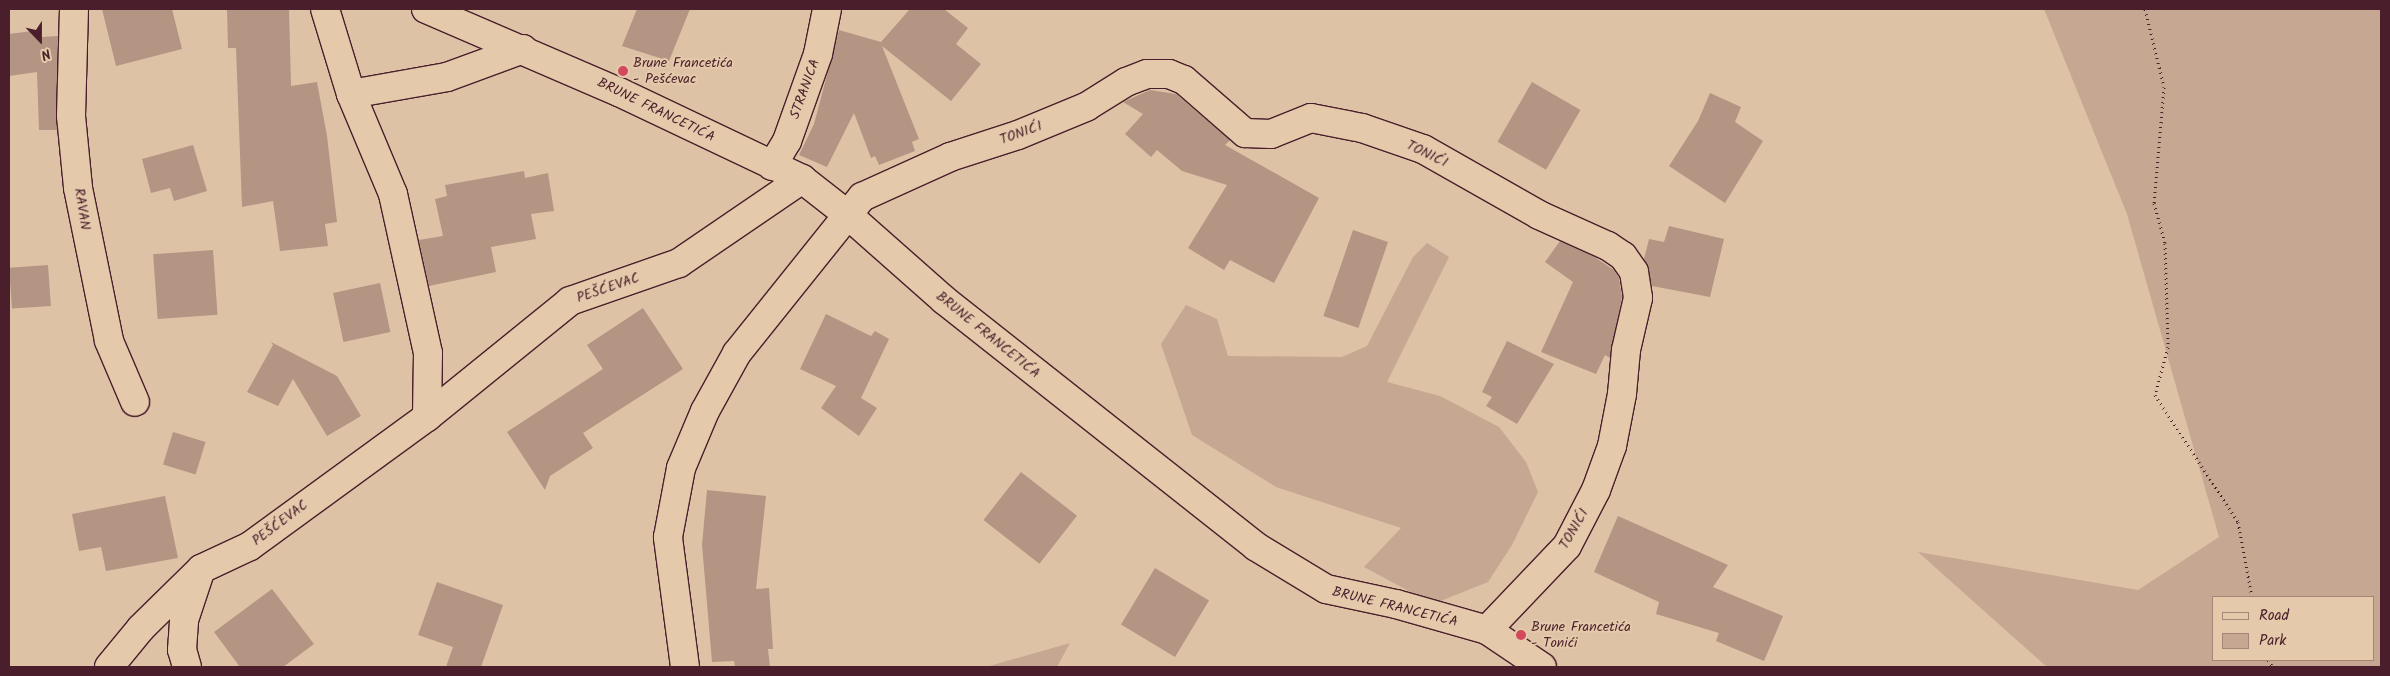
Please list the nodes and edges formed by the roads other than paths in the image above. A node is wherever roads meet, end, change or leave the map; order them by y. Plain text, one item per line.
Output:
1 (74, 9) edge
2 (325, 9) edge
3 (426, 9) edge
4 (827, 9) edge
5 (523, 49) junction
6 (350, 94) junction
7 (772, 166) junction
8 (802, 179) junction
9 (848, 215) junction
10 (135, 402) dead end
11 (427, 417) junction
12 (201, 569) junction
13 (1487, 630) junction
14 (109, 667) edge
15 (186, 667) edge
16 (685, 667) edge
17 (1542, 667) edge

1 - 10 street, RAVAN
2 - 6 street
3 - 5 street, BRUNE FRANCETIĆA
4 - 7 street, STRANICA
5 - 6 street
5 - 7 street, BRUNE FRANCETIĆA
6 - 11 street
7 - 8 street, BRUNE FRANCETIĆA
8 - 9 street, BRUNE FRANCETIĆA
8 - 11 street, PEŠĆEVAC
9 - 13 street, BRUNE FRANCETIĆA
9 - 13 street, TONIĆI
9 - 16 street, TONIĆI
11 - 12 street, PEŠĆEVAC
12 - 14 street, PEŠĆEVAC
12 - 15 street
13 - 17 street, BRUNE FRANCETIĆA

